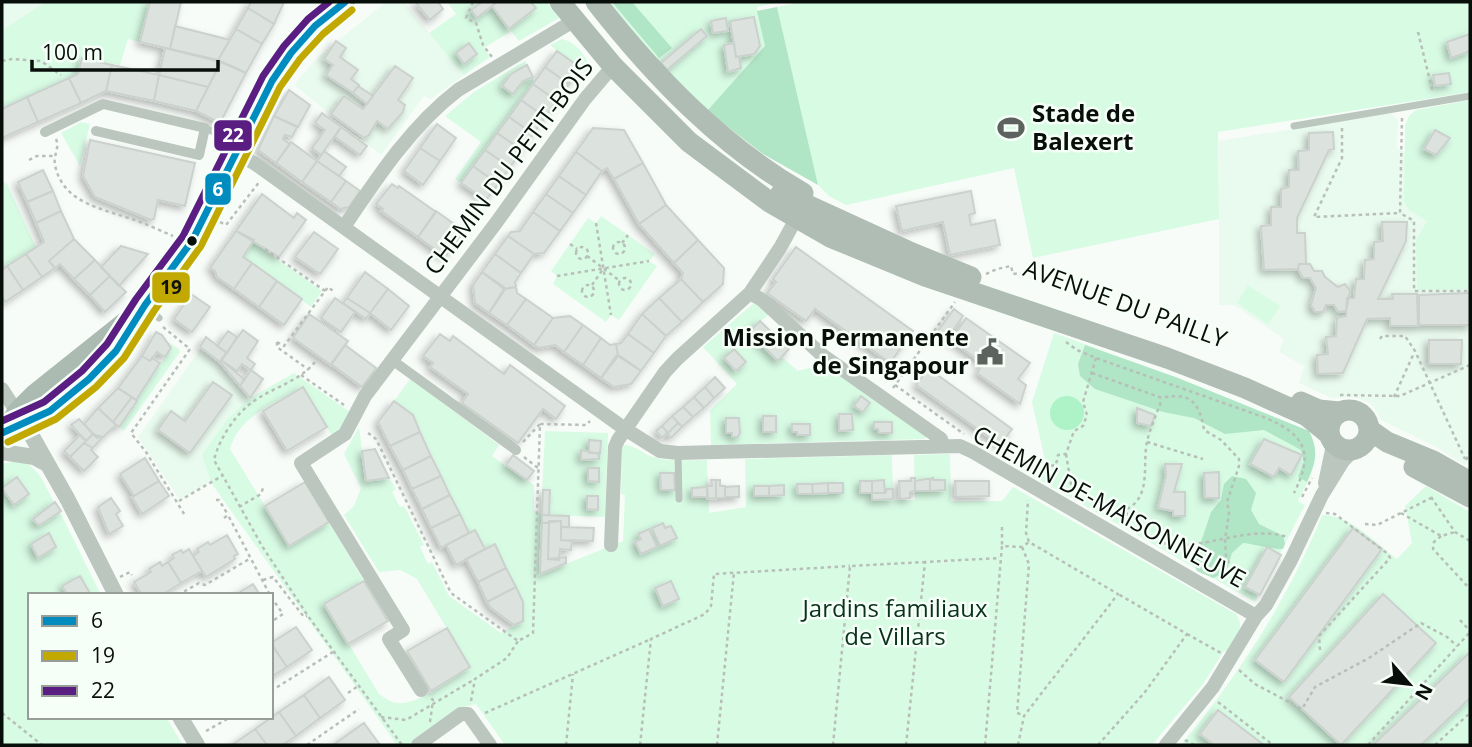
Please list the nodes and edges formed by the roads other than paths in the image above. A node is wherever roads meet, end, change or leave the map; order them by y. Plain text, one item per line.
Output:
1 (345, 2) edge
2 (560, 2) edge
3 (596, 2) edge
4 (577, 11) edge
5 (613, 66) junction
6 (1470, 96) edge
7 (1294, 126) dead end
8 (205, 128) junction
9 (48, 131) road end
10 (96, 131) dead end
11 (237, 148) junction
12 (781, 192) junction
13 (797, 217) junction
14 (344, 227) junction
15 (893, 244) junction
16 (903, 266) junction
17 (750, 293) junction
18 (440, 296) junction
19 (392, 360) junction
20 (2, 388) edge
21 (1336, 405) junction
22 (13, 424) edge
23 (625, 429) junction
24 (1370, 430) junction
25 (1330, 437) junction
26 (943, 446) junction
27 (1356, 449) junction
28 (516, 450) dead end
29 (2, 452) edge
30 (678, 453) junction
31 (1417, 461) junction
32 (47, 464) junction
33 (1468, 471) edge
34 (1322, 495) junction
35 (1470, 497) edge
36 (679, 499) dead end
37 (611, 545) dead end
38 (115, 593) edge
39 (1256, 616) junction
40 (421, 690) dead end
41 (182, 719) edge
42 (201, 739) edge
43 (418, 745) edge
44 (491, 745) edge
45 (1167, 745) edge

1 - 11 main road
2 - 4 main road, AVENUE DU PAILLY
3 - 15 main road, AVENUE DU PAILLY
4 - 5 main road, AVENUE DU PAILLY
4 - 12 main road
4 - 14 street
5 - 13 main road, AVENUE DU PAILLY
5 - 18 street, CHEMIN DU PETIT-BOIS
6 - 7 lane
8 - 9 street
8 - 10 street
8 - 11 lane
11 - 14 street, CHEMIN DE-MAISONNEUVE
11 - 22 main road
12 - 15 main road, AVENUE DU PAILLY
12 - 16 main road, AVENUE DU PAILLY
13 - 16 main road, AVENUE DU PAILLY
13 - 17 street
14 - 18 street, CHEMIN DE-MAISONNEUVE
15 - 21 main road, AVENUE DU PAILLY
16 - 25 main road, AVENUE DU PAILLY
17 - 23 street
17 - 26 street
18 - 19 street
18 - 23 street, CHEMIN DE-MAISONNEUVE
19 - 28 street
19 - 40 street
20 - 22 street
21 - 24 main road
21 - 25 main road
22 - 32 street
23 - 30 street, CHEMIN DE-MAISONNEUVE
23 - 37 street
24 - 27 main road
24 - 31 main road
25 - 27 main road
25 - 34 street
26 - 30 street, CHEMIN DE-MAISONNEUVE
26 - 39 street, CHEMIN DE-MAISONNEUVE
27 - 31 main road
27 - 34 street
29 - 32 street
30 - 36 lane
31 - 33 main road
31 - 35 main road, bridge
32 - 38 street
34 - 39 street
39 - 45 street
41 - 42 street
43 - 44 street

